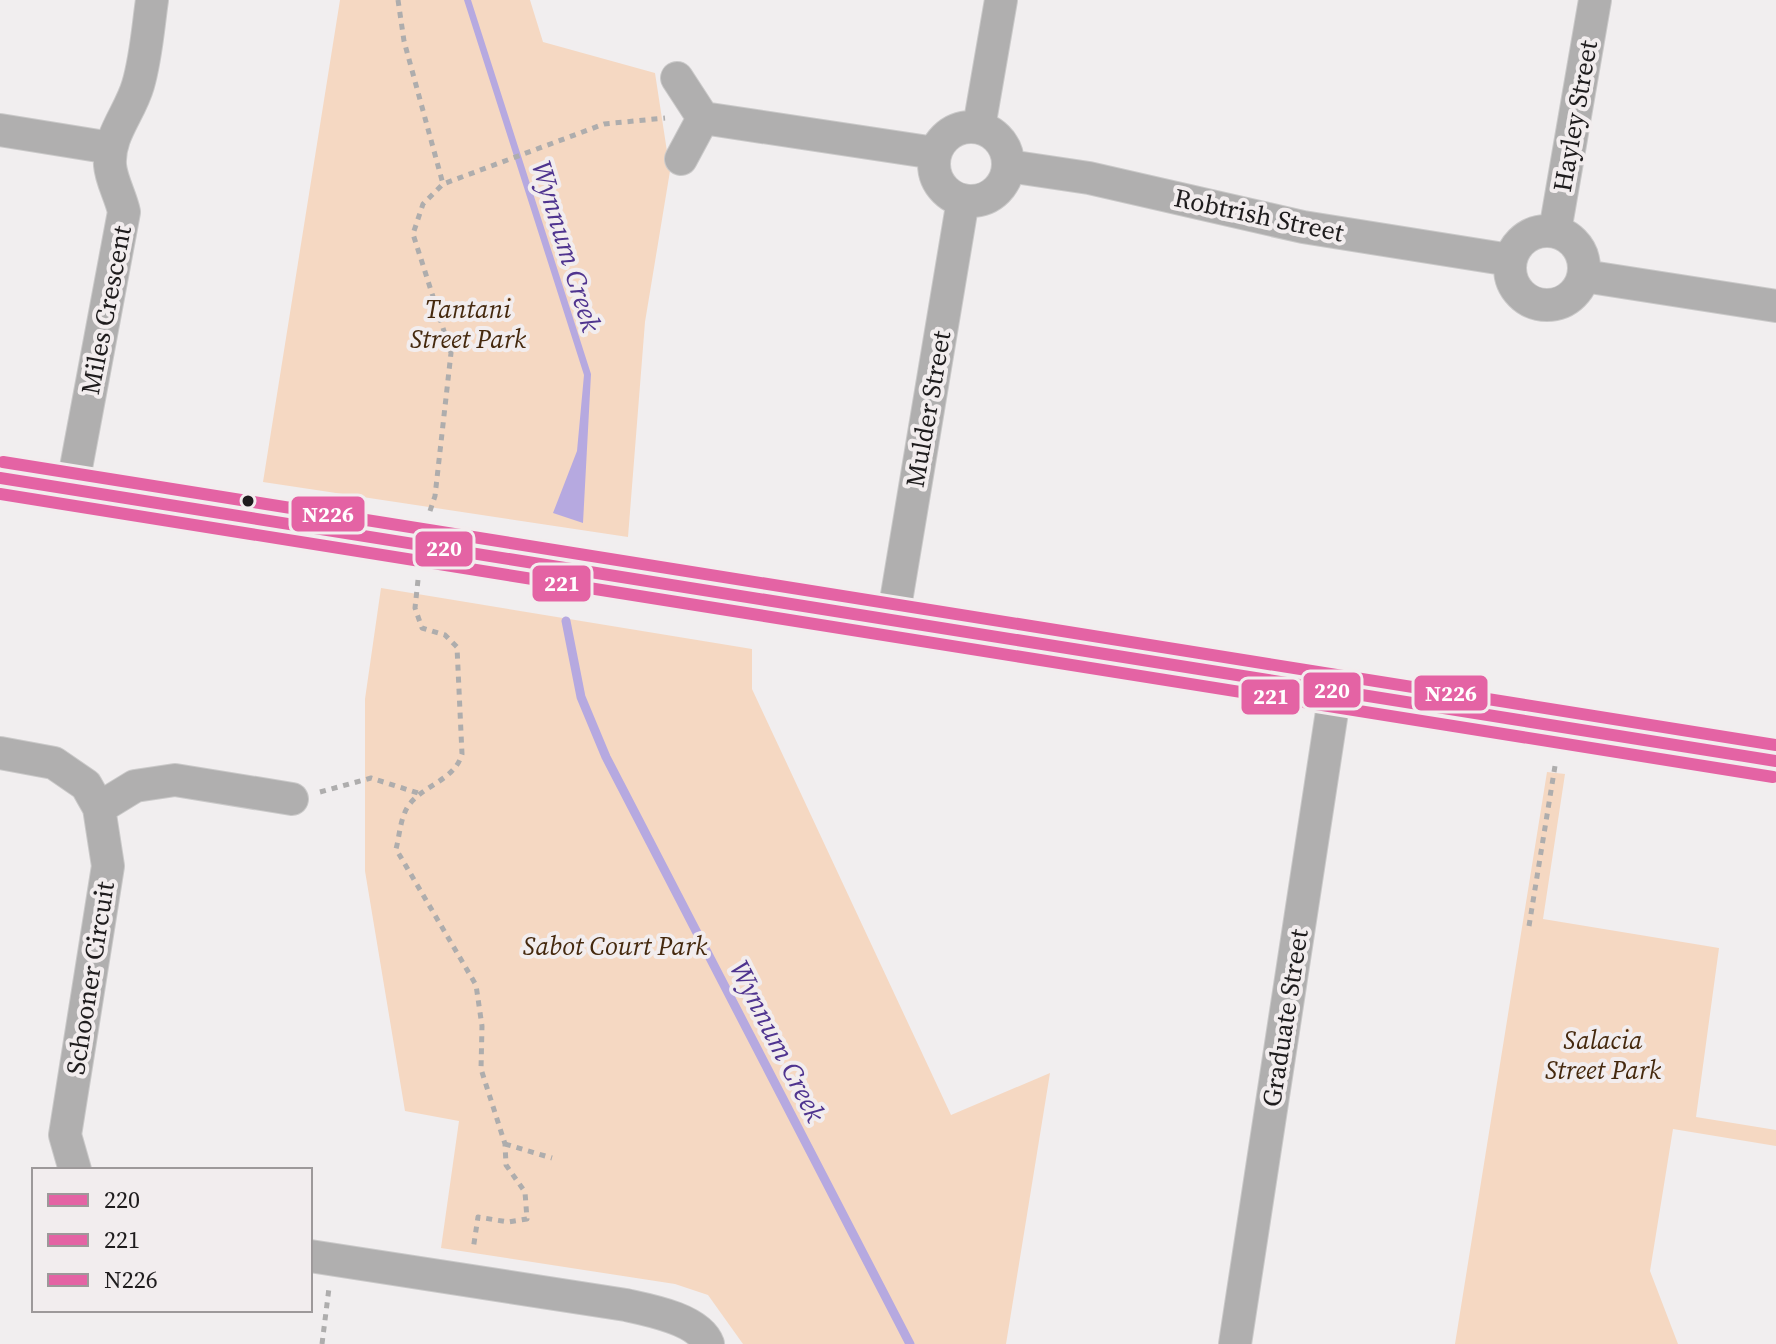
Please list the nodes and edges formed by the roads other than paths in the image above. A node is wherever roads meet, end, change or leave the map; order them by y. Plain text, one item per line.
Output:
1 (152, 0) edge
2 (1001, 0) edge
3 (1595, 0) edge
4 (677, 78) dead end
5 (703, 118) junction
6 (979, 127) junction
7 (0, 130) edge
8 (111, 148) junction
9 (935, 153) junction
10 (681, 159) dead end
11 (1008, 166) junction
12 (963, 200) junction
13 (1555, 231) junction
14 (1510, 260) junction
15 (1584, 276) junction
16 (1776, 306) edge
17 (0, 478) edge
18 (72, 489) junction
19 (893, 619) junction
20 (1335, 692) junction
21 (0, 753) edge
22 (1776, 761) edge
23 (292, 799) road end
24 (99, 808) junction
25 (74, 1168) edge
26 (322, 1258) edge
27 (708, 1344) edge
28 (1235, 1344) edge

1 - 8 street
2 - 6 street
3 - 13 street, Hayley Street
4 - 5 street
5 - 9 street
5 - 10 street
6 - 9 street
6 - 11 street
7 - 8 street
8 - 18 street, Miles Crescent
9 - 12 street
11 - 12 street
11 - 14 street, Robtrish Street
12 - 19 street, Mulder Street
13 - 14 street
13 - 15 street
14 - 15 street
15 - 16 street
17 - 18 street
18 - 19 street
19 - 20 street
20 - 22 street
20 - 28 street, Graduate Street
21 - 24 street, Schooner Circuit
23 - 24 street
24 - 25 street, Schooner Circuit
26 - 27 street

